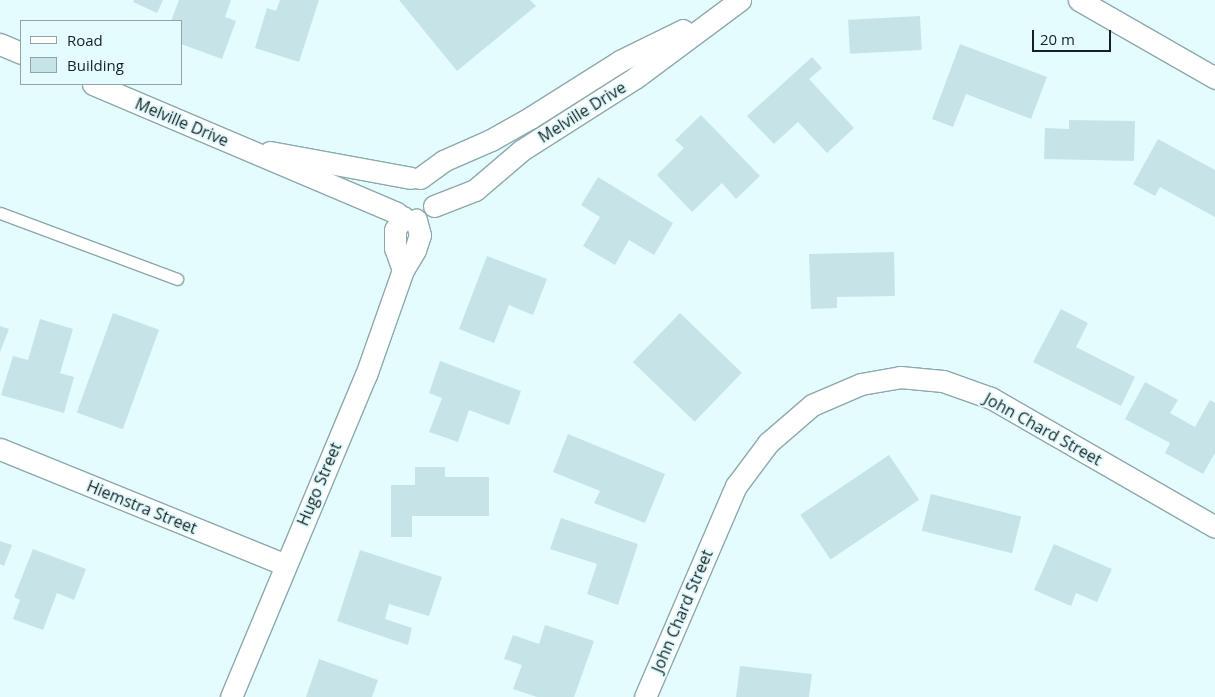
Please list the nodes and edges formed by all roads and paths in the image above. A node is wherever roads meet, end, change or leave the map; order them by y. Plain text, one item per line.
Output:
1 (1079, 0) edge
2 (733, 4) edge
3 (0, 44) edge
4 (20, 53) edge
5 (1215, 78) edge
6 (95, 85) edge
7 (242, 148) junction
8 (415, 178) junction
9 (434, 206) junction
10 (0, 213) edge
11 (405, 217) junction
12 (176, 279) dead end
13 (0, 449) edge
14 (1215, 527) edge
15 (285, 565) junction
16 (231, 697) edge
17 (645, 697) edge

1 - 5 street
2 - 8 street, Melville Drive
2 - 9 street, Melville Drive
3 - 4 street
6 - 7 street, Melville Drive
7 - 8 street, Melville Drive
7 - 11 street, Melville Drive
8 - 9 street
8 - 11 street
9 - 11 street
10 - 12 lane
11 - 15 street, Hugo Street
13 - 15 street, Hiemstra Street
14 - 17 street, John Chard Street
15 - 16 street, Hugo Street

